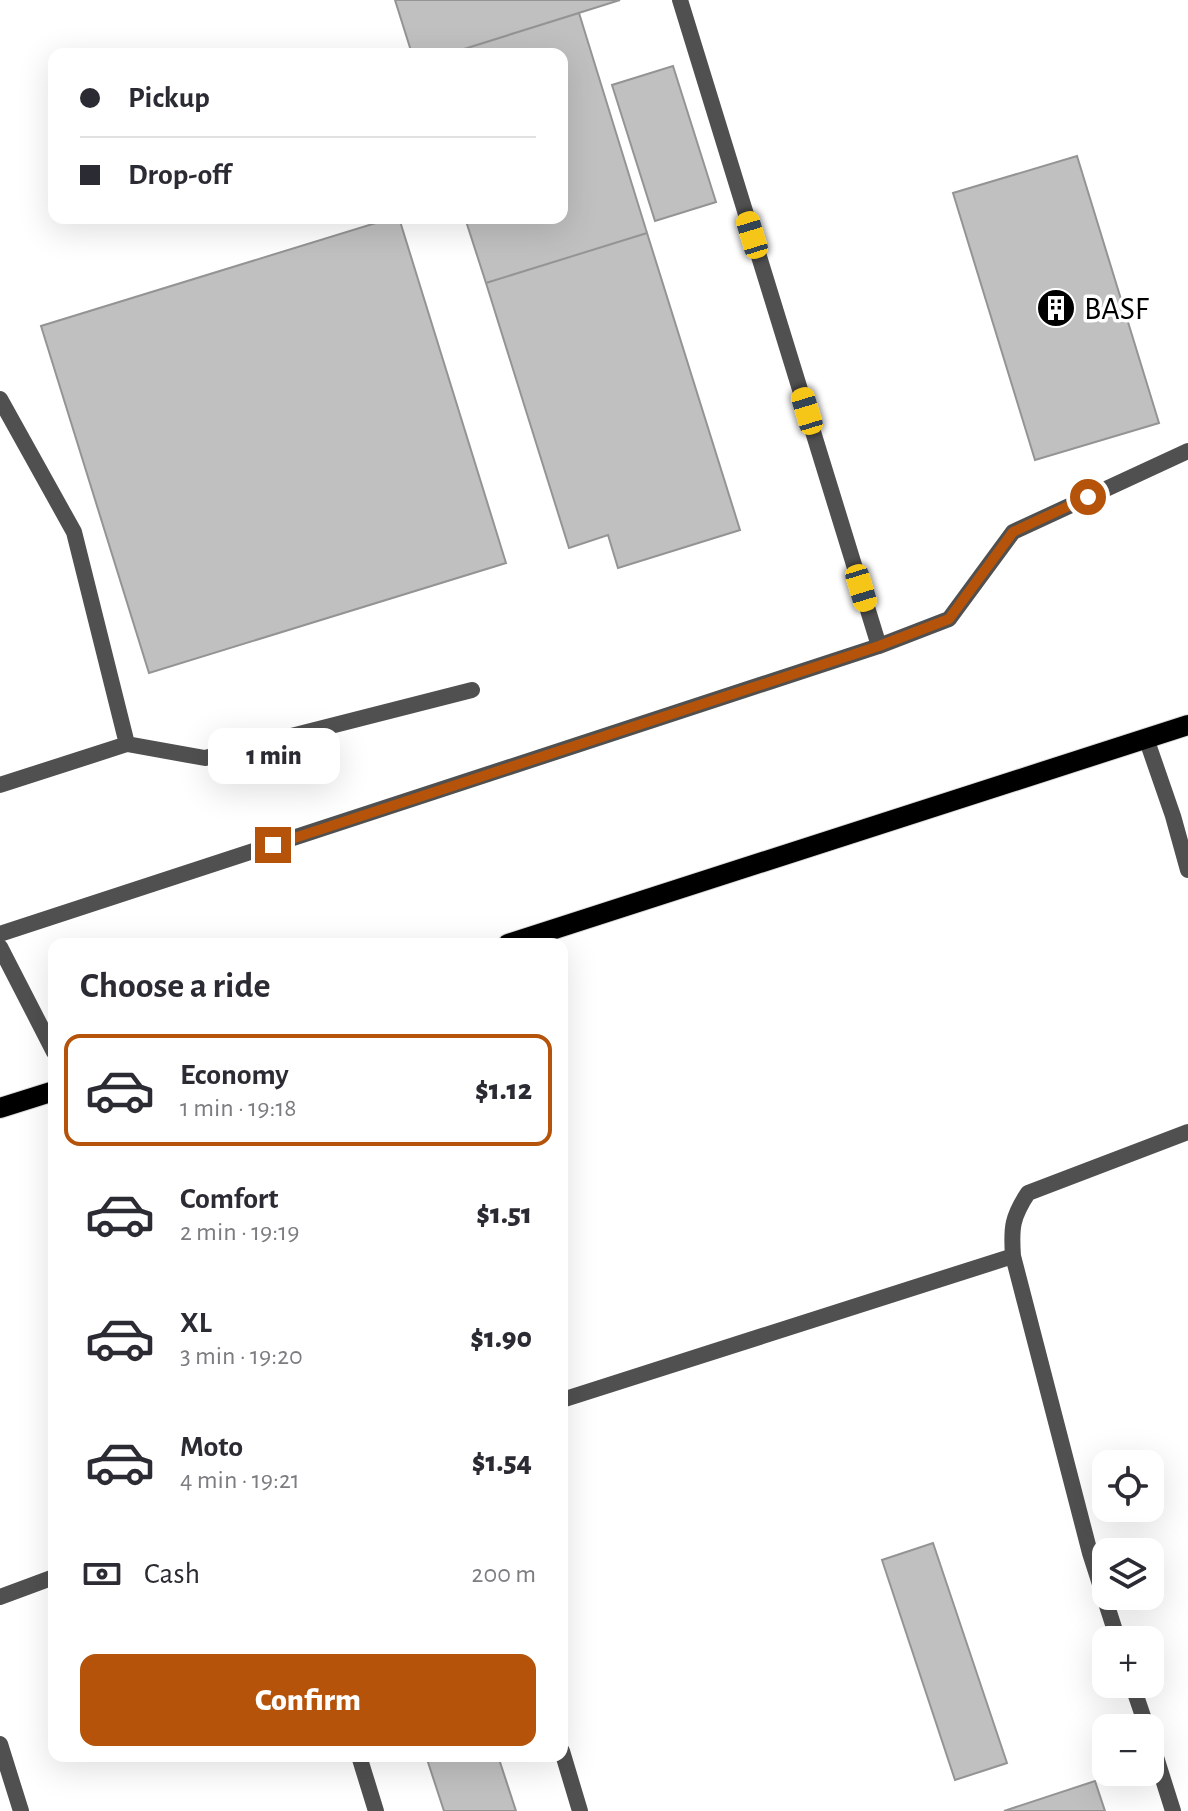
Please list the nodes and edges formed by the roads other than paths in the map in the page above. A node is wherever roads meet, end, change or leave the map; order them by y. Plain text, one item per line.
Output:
1 (680, 0) edge
2 (0, 399) edge
3 (1188, 451) edge
4 (879, 646) junction
5 (472, 690) dead end
6 (1188, 725) edge
7 (1146, 738) junction
8 (127, 744) junction
9 (0, 785) edge
10 (1188, 870) edge
11 (0, 934) edge
12 (527, 938) edge
13 (0, 947) edge
14 (48, 1040) edge
15 (48, 1093) edge
16 (0, 1108) edge
17 (1188, 1132) edge
18 (1013, 1256) junction
19 (568, 1398) edge
20 (48, 1579) edge
21 (0, 1597) edge
22 (1113, 1626) edge
23 (0, 1744) edge
24 (361, 1762) edge
25 (565, 1762) edge
26 (1164, 1782) edge
27 (21, 1811) edge
28 (376, 1811) edge
29 (580, 1811) edge
30 (1173, 1811) edge

1 - 4 street
2 - 8 street
3 - 4 street
4 - 11 street
5 - 8 street
6 - 7 main road
7 - 10 street
7 - 12 main road
8 - 9 street
13 - 14 street
15 - 16 main road
17 - 18 street
18 - 19 street
18 - 22 street
20 - 21 street
23 - 27 street
24 - 28 street
25 - 29 street
26 - 30 street

